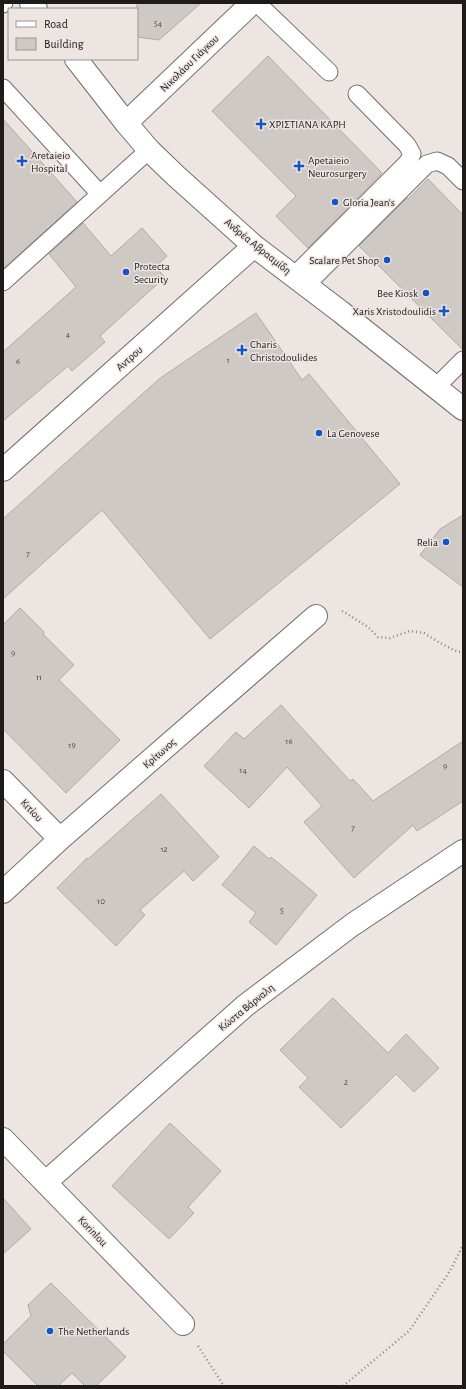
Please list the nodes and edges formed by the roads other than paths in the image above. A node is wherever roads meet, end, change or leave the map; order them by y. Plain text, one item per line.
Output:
1 (252, 3) edge
2 (257, 3) edge
3 (77, 60) edge
4 (329, 72) dead end
5 (3, 88) edge
6 (357, 94) dead end
7 (126, 123) junction
8 (149, 150) junction
9 (463, 181) edge
10 (100, 194) junction
11 (254, 246) junction
12 (300, 281) junction
13 (3, 282) edge
14 (463, 360) edge
15 (436, 387) junction
16 (463, 409) edge
17 (3, 470) edge
18 (316, 616) road end
19 (3, 781) edge
20 (60, 839) junction
21 (463, 851) edge
22 (3, 892) edge
23 (3, 1139) edge
24 (46, 1182) junction
25 (183, 1324) road end

1 - 7 street, Νικολάου Γιάγκου
2 - 4 lane
3 - 7 street, Ανδρέα Αβρααμίδη
5 - 10 lane
6 - 12 lane
7 - 8 street, Ανδρέα Αβρααμίδη
8 - 10 lane
8 - 11 street, Ανδρέα Αβρααμίδη
9 - 12 lane
10 - 13 lane
11 - 12 street, Ανδρέα Αβρααμίδη
11 - 17 street, Αντρου
12 - 15 street, Ανδρέα Αβρααμίδη
14 - 15 lane
15 - 16 street, Ανδρέα Αβρααμίδη
18 - 20 street, Κρίτωνος
19 - 20 street, Κιτίου
20 - 22 street, Κρίτωνος
21 - 24 street, Κώστα Βάρναλη
23 - 24 street, Korinlou
24 - 25 street, Korinlou

